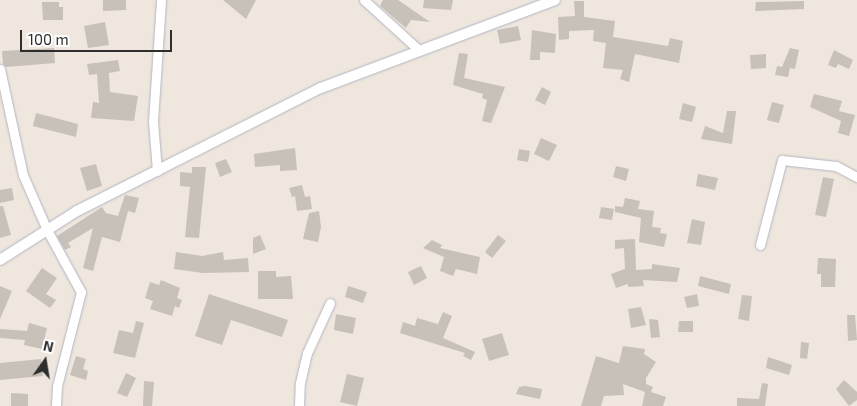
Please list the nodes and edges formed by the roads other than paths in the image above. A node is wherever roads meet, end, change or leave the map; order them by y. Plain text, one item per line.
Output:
1 (161, 0) edge
2 (364, 0) edge
3 (555, 0) edge
4 (419, 50) junction
5 (0, 69) edge
6 (157, 171) junction
7 (857, 177) edge
8 (47, 230) junction
9 (760, 245) dead end
10 (0, 260) edge
11 (330, 303) dead end
12 (56, 406) edge
13 (299, 406) edge

1 - 6 street
2 - 4 street
3 - 4 street
4 - 6 street
5 - 8 street
6 - 8 street
7 - 9 street
8 - 10 street
8 - 12 street
11 - 13 street

